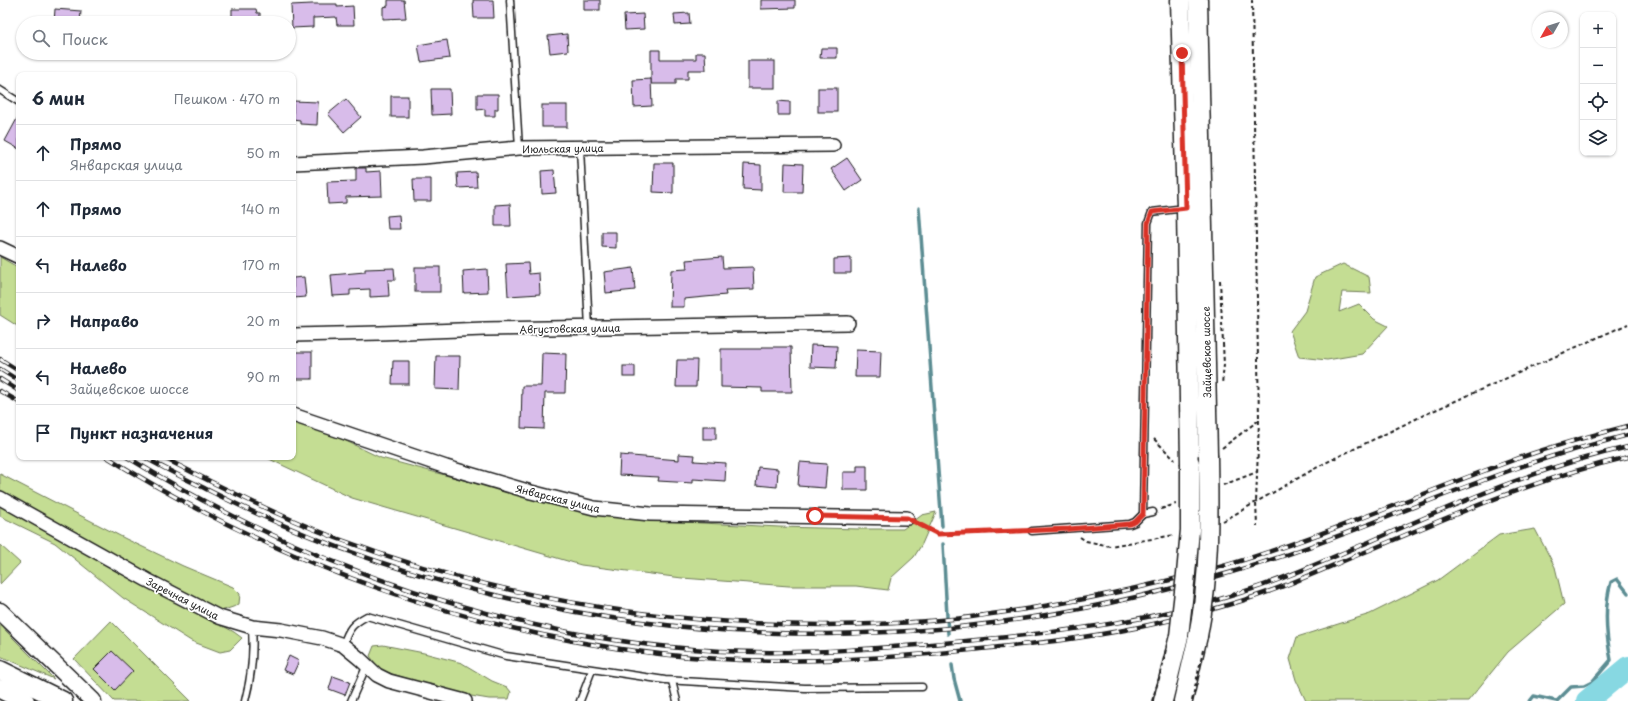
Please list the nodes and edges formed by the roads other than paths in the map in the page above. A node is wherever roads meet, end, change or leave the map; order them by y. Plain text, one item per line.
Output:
1 (510, 0) edge
2 (1180, 0) edge
3 (1198, 0) edge
4 (0, 90) edge
5 (16, 100) edge
6 (833, 145) dead end
7 (519, 148) junction
8 (580, 148) junction
9 (296, 163) edge
10 (1186, 208) junction
11 (0, 248) edge
12 (16, 256) edge
13 (848, 323) dead end
14 (590, 328) junction
15 (296, 335) edge
16 (296, 416) edge
17 (0, 498) edge
18 (1153, 512) dead end
19 (1143, 514) junction
20 (907, 518) road end
21 (1032, 531) road end
22 (0, 611) edge
23 (252, 627) junction
24 (343, 645) junction
25 (367, 665) junction
26 (0, 670) edge
27 (592, 670) junction
28 (672, 681) junction
29 (922, 687) dead end
30 (0, 689) edge
31 (25, 701) edge
32 (63, 701) edge
33 (93, 701) edge
34 (245, 701) edge
35 (351, 701) edge
36 (465, 701) edge
37 (580, 701) edge
38 (677, 701) edge
39 (1163, 701) edge
40 (1183, 701) edge

1 - 7 lane
2 - 10 main road, Зайцевское шоссе
3 - 40 main road, Зайцевское шоссе, bridge
4 - 5 lane
6 - 8 street, Июльская улица
7 - 8 street, Июльская улица
7 - 9 street, Июльская улица
8 - 14 lane
10 - 19 lane
10 - 39 main road, Зайцевское шоссе, bridge
11 - 12 street
13 - 14 street, Августовская улица
14 - 15 street, Августовская улица
16 - 20 street, Январская улица
17 - 23 street, Заречная улица
18 - 19 lane
19 - 21 lane
22 - 33 street
23 - 24 street, Заречная улица
23 - 34 lane
24 - 25 street, Заречная улица
24 - 27 lane
25 - 35 lane
25 - 36 street, Заречная улица
26 - 32 main road
27 - 28 lane
27 - 37 lane
28 - 29 lane
28 - 38 lane
30 - 31 main road

